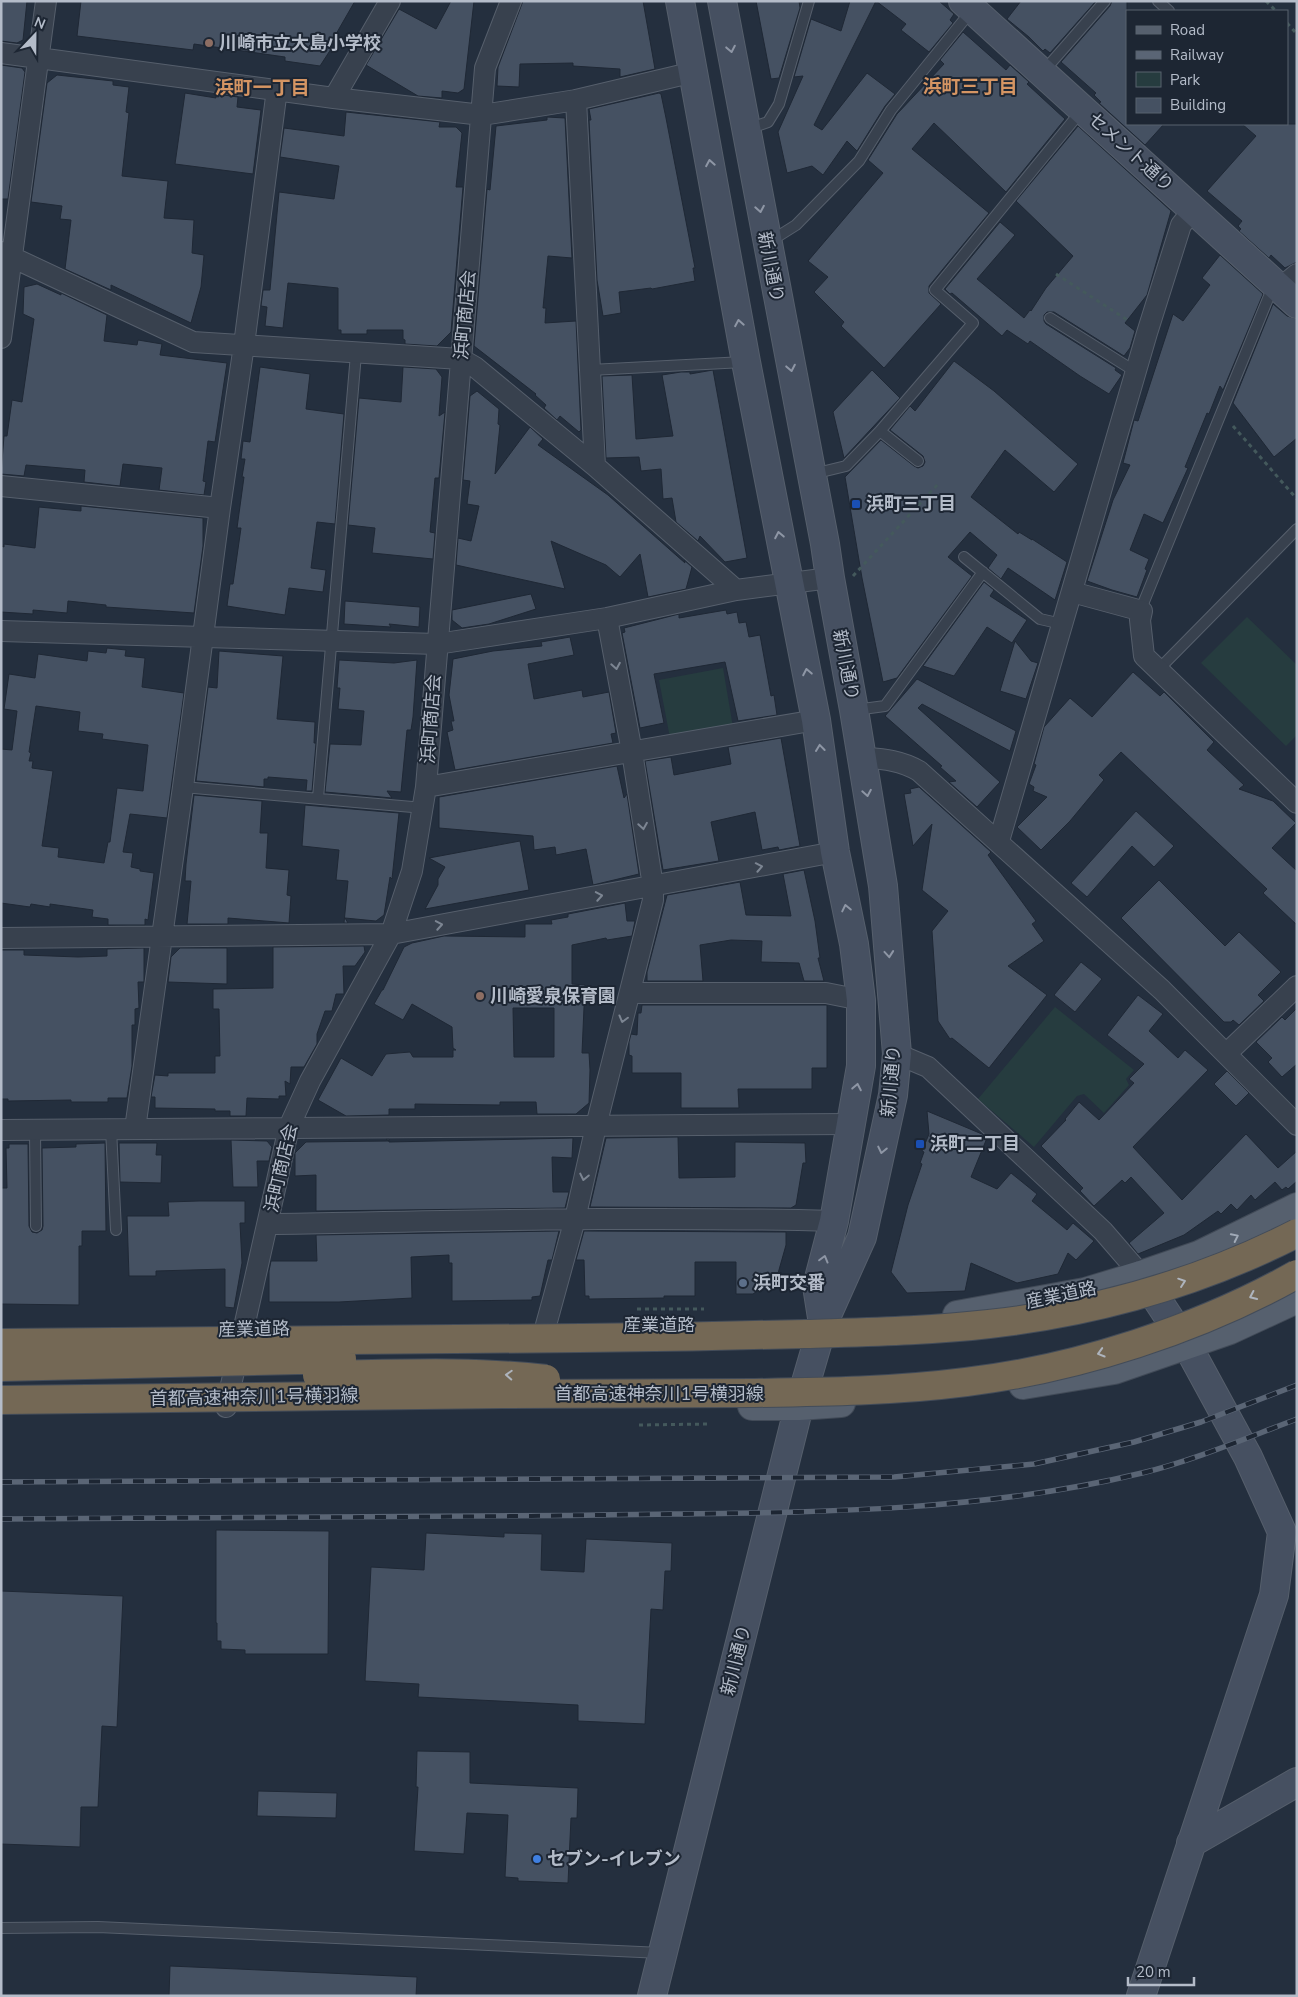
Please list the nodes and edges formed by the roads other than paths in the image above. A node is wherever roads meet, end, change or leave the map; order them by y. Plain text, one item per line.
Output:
1 (46, 1) edge
2 (390, 1) edge
3 (511, 1) edge
4 (680, 1) edge
5 (722, 1) edge
6 (809, 1) edge
7 (1105, 1) edge
8 (1158, 1) edge
9 (968, 5) edge
10 (1168, 10) edge
11 (1, 53) edge
12 (38, 58) junction
13 (694, 72) junction
14 (1042, 73) junction
15 (277, 89) junction
16 (334, 98) junction
17 (576, 100) junction
18 (1083, 110) junction
19 (482, 115) junction
20 (746, 130) junction
21 (1194, 209) junction
22 (766, 243) junction
23 (6, 255) edge
24 (1287, 287) edge
25 (1050, 318) dead end
26 (1, 338) edge
27 (244, 346) junction
28 (356, 354) junction
29 (461, 360) junction
30 (746, 362) junction
31 (590, 370) junction
32 (1136, 372) junction
33 (880, 431) junction
34 (918, 462) dead end
35 (595, 466) junction
36 (812, 474) junction
37 (1, 486) edge
38 (220, 508) junction
39 (1297, 528) edge
40 (964, 557) dead end
41 (983, 572) junction
42 (842, 577) junction
43 (789, 582) junction
44 (736, 590) junction
45 (1072, 592) junction
46 (1142, 611) junction
47 (607, 618) junction
48 (1062, 624) junction
49 (1, 631) edge
50 (202, 637) junction
51 (332, 642) junction
52 (437, 644) junction
53 (1158, 671) junction
54 (854, 710) junction
55 (816, 720) junction
56 (632, 752) junction
57 (861, 757) junction
58 (183, 787) junction
59 (426, 787) junction
60 (318, 798) junction
61 (1297, 804) edge
62 (424, 808) junction
63 (999, 841) junction
64 (835, 852) junction
65 (653, 886) junction
66 (391, 934) junction
67 (162, 936) junction
68 (1, 938) edge
69 (1297, 986) edge
70 (630, 993) junction
71 (861, 1000) junction
72 (897, 1054) junction
73 (1226, 1054) junction
74 (850, 1124) junction
75 (1297, 1124) edge
76 (596, 1126) junction
77 (289, 1127) junction
78 (135, 1129) junction
79 (1, 1130) edge
80 (110, 1130) junction
81 (35, 1131) junction
82 (1297, 1207) edge
83 (575, 1219) junction
84 (834, 1221) junction
85 (268, 1224) junction
86 (36, 1226) dead end
87 (116, 1230) dead end
88 (1297, 1233) edge
89 (1297, 1274) edge
90 (1141, 1276) junction
91 (1297, 1299) edge
92 (823, 1324) junction
93 (546, 1325) junction
94 (242, 1330) junction
95 (1, 1334) edge
96 (700, 1336) junction
97 (1, 1343) edge
98 (1187, 1345) junction
99 (1, 1367) edge
100 (1, 1379) edge
101 (680, 1394) junction
102 (1, 1400) edge
103 (800, 1406) junction
104 (1, 1407) edge
105 (226, 1407) junction
106 (1297, 1782) edge
107 (1191, 1844) junction
108 (1, 1928) edge
109 (663, 1953) junction
110 (652, 1996) edge
111 (1140, 1996) edge

1 - 12 street
2 - 16 street
3 - 19 street, 浜町商店会
4 - 13 main road, 新川通り
5 -> 20 main road, 新川通り
6 - 20 lane
7 - 14 lane
8 - 10 lane
9 - 14 main road, セメント通り
9 - 22 lane
11 - 12 street
12 - 15 street
12 - 23 street
13 - 17 street
30 -> 13 main road, 新川通り
14 - 18 main road, セメント通り
15 - 16 street
15 - 27 street
16 - 19 street
17 - 19 street
17 - 31 street
18 - 21 main road, セメント通り
18 - 33 lane
19 - 29 street, 浜町商店会
20 -> 22 main road, 新川通り
21 - 24 main road, セメント通り
21 - 32 street
22 -> 36 main road, 新川通り
23 - 26 street
23 - 27 street
24 - 46 lane
25 - 32 lane
27 - 28 street
27 - 38 street
28 - 29 street
28 - 51 lane
29 - 35 street
29 - 52 street, 浜町商店会
30 - 31 lane
43 -> 30 main road, 新川通り
31 - 35 street
32 - 45 street
33 - 34 lane
33 - 36 lane
35 - 44 street
36 - 42 main road, 新川通り
37 - 38 street
38 - 50 street
39 - 53 lane
40 - 41 lane
41 - 48 lane
41 - 54 lane
42 - 43 street
42 - 54 main road, 新川通り
43 - 44 street
55 -> 43 main road, 新川通り
44 - 47 street
45 - 46 street
45 - 48 street
46 - 53 street
47 - 52 street
47 -> 56 street
48 - 63 street
49 - 50 street
50 - 51 street
50 - 58 street
51 - 52 street
51 - 60 lane
52 - 59 street, 浜町商店会
53 - 61 street
54 - 57 main road, 新川通り
55 - 56 street
64 -> 55 main road, 新川通り
56 - 59 street
56 -> 65 street
57 - 63 street
57 -> 72 main road, 新川通り
58 - 60 lane
58 - 67 street
59 - 62 street, 浜町商店会
60 - 62 lane
62 - 66 street, 浜町商店会
63 - 73 street
65 -> 64 street
71 -> 64 main road, 新川通り
66 -> 65 street
65 - 70 street
66 - 67 street
66 - 77 street, 浜町商店会
67 - 68 street
67 - 78 street
69 - 73 street
70 - 71 street
70 -> 76 street
74 -> 71 main road, 新川通り
72 - 90 street
72 -> 92 main road, 新川通り
73 - 75 street
74 - 76 street
74 - 84 main road, 新川通り
76 - 77 street
76 -> 83 street
77 - 78 street
77 - 85 street, 浜町商店会
78 - 80 street
79 - 81 street
80 - 81 street
80 - 87 lane
81 - 86 lane
90 -> 82 main road, 産業道路
83 - 84 street
83 - 85 street
83 - 93 street
92 -> 84 main road, 新川通り
85 - 94 street, 浜町商店会
96 -> 88 highway, bridge
89 -> 101 highway, 首都高速神奈川1号横羽線, bridge
90 - 92 main road, 産業道路
90 - 98 main road
91 - 98 main road
92 - 93 main road, 産業道路
92 - 103 main road, 新川通り
93 - 94 main road, 産業道路
94 - 95 main road, 産業道路
94 - 105 street, 浜町商店会
96 - 97 highway, bridge
96 - 99 highway, bridge
98 - 103 main road
98 - 107 main road
101 -> 100 highway, bridge
101 - 102 highway, 首都高速神奈川1号横羽線, bridge
103 - 105 main road
103 - 109 main road, 新川通り
104 - 105 main road
106 - 107 main road
107 - 111 main road
108 - 109 lane
109 - 110 main road, 新川通り

